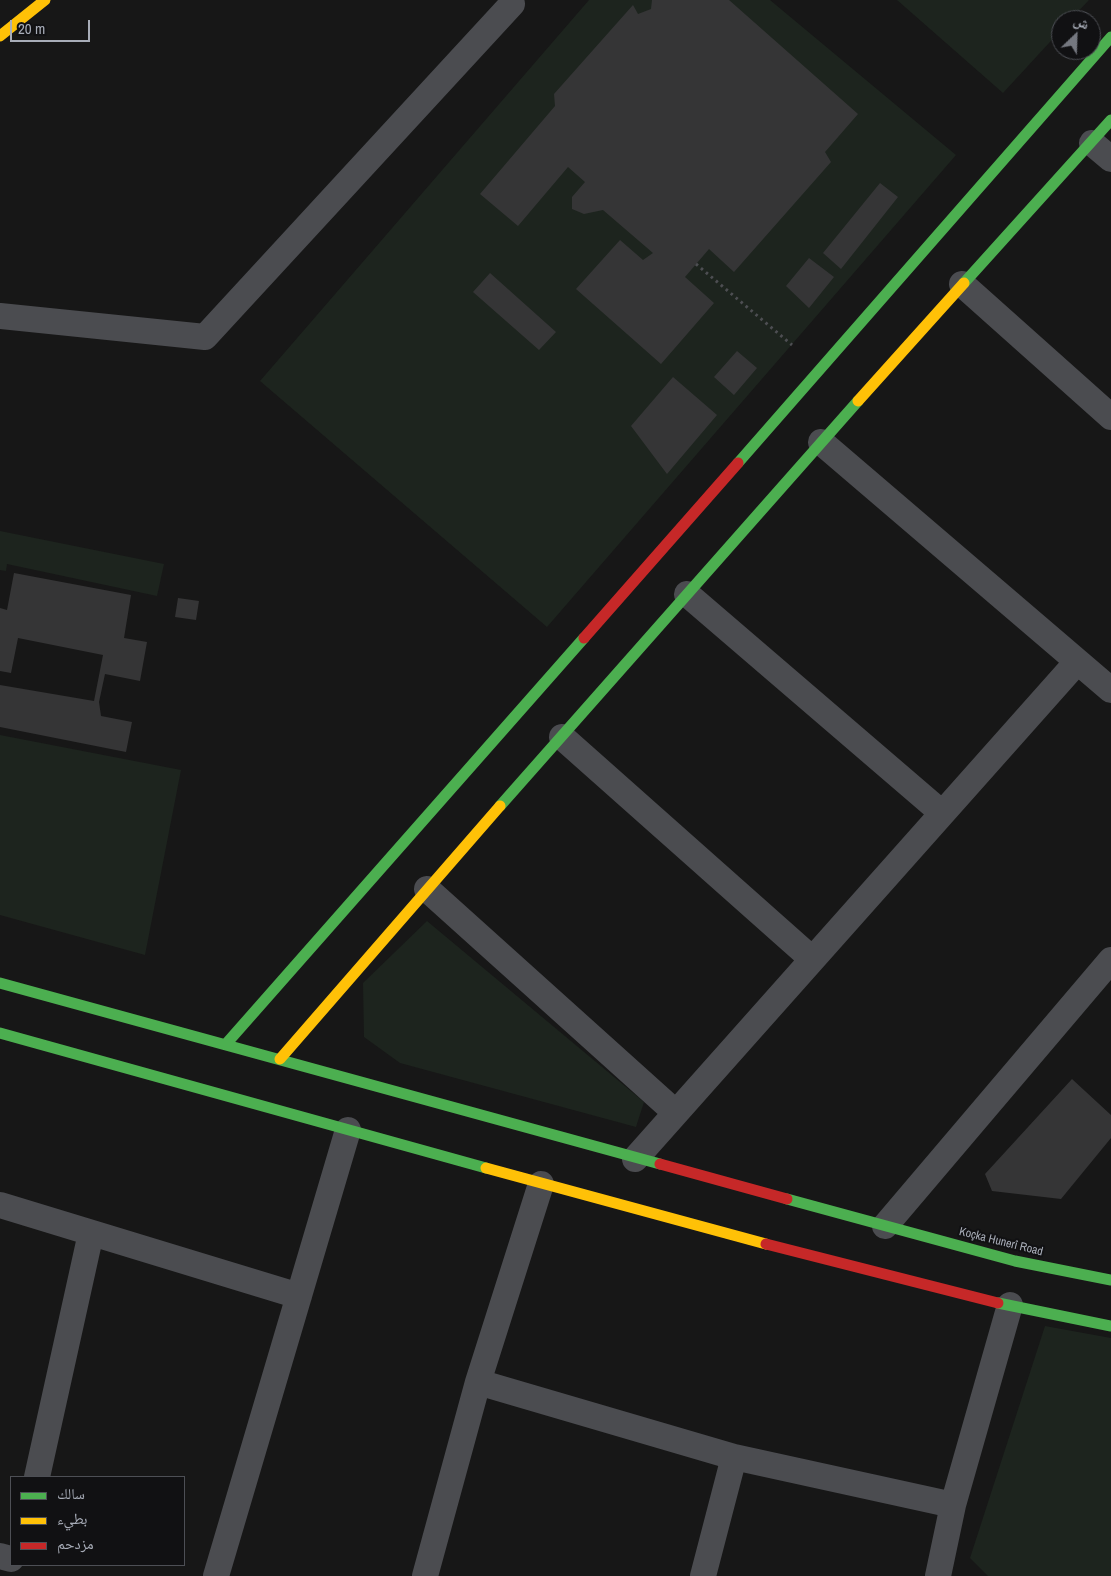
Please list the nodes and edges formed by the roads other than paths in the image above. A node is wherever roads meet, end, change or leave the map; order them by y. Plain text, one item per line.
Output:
1 (45, 0) edge
2 (512, 4) dead end
3 (0, 36) edge
4 (1111, 36) edge
5 (1111, 120) edge
6 (1101, 151) edge
7 (962, 284) junction
8 (0, 316) edge
9 (1111, 418) edge
10 (821, 442) junction
11 (687, 594) junction
12 (1077, 662) junction
13 (1111, 690) edge
14 (562, 737) junction
15 (942, 813) junction
16 (427, 889) junction
17 (812, 959) junction
18 (1111, 960) edge
19 (0, 983) edge
20 (0, 1033) edge
21 (226, 1044) junction
22 (280, 1059) junction
23 (676, 1113) junction
24 (348, 1130) junction
25 (635, 1159) junction
26 (541, 1184) junction
27 (0, 1205) edge
28 (885, 1226) junction
29 (92, 1233) junction
30 (1111, 1280) edge
31 (299, 1296) junction
32 (1010, 1305) junction
33 (1111, 1326) edge
34 (478, 1382) junction
35 (734, 1457) junction
36 (36, 1476) edge
37 (953, 1505) junction
38 (945, 1571) edge
39 (216, 1576) edge
40 (425, 1576) edge
41 (704, 1576) edge

1 - 3 main road
2 - 8 street
4 - 21 main road
5 - 6 main road
6 - 7 main road
7 - 9 street
7 - 10 main road
10 - 11 main road
10 - 12 street
11 - 14 main road
11 - 15 street
12 - 13 street
12 - 15 street
14 - 16 main road
14 - 17 street
15 - 17 street
16 - 22 main road
16 - 23 street
17 - 23 street
18 - 28 street
19 - 21 main road, Koçka Hunerî Road
20 - 24 main road
21 - 22 main road, Koçka Hunerî Road
22 - 25 main road, Koçka Hunerî Road
23 - 25 street
24 - 26 main road
24 - 31 street
25 - 28 main road, Koçka Hunerî Road
26 - 32 main road
26 - 34 street
27 - 29 street
28 - 30 main road, Koçka Hunerî Road
29 - 31 street
29 - 36 street
31 - 39 street
32 - 33 main road
32 - 37 street
34 - 35 street
34 - 40 street
35 - 37 street
35 - 41 street
37 - 38 street

